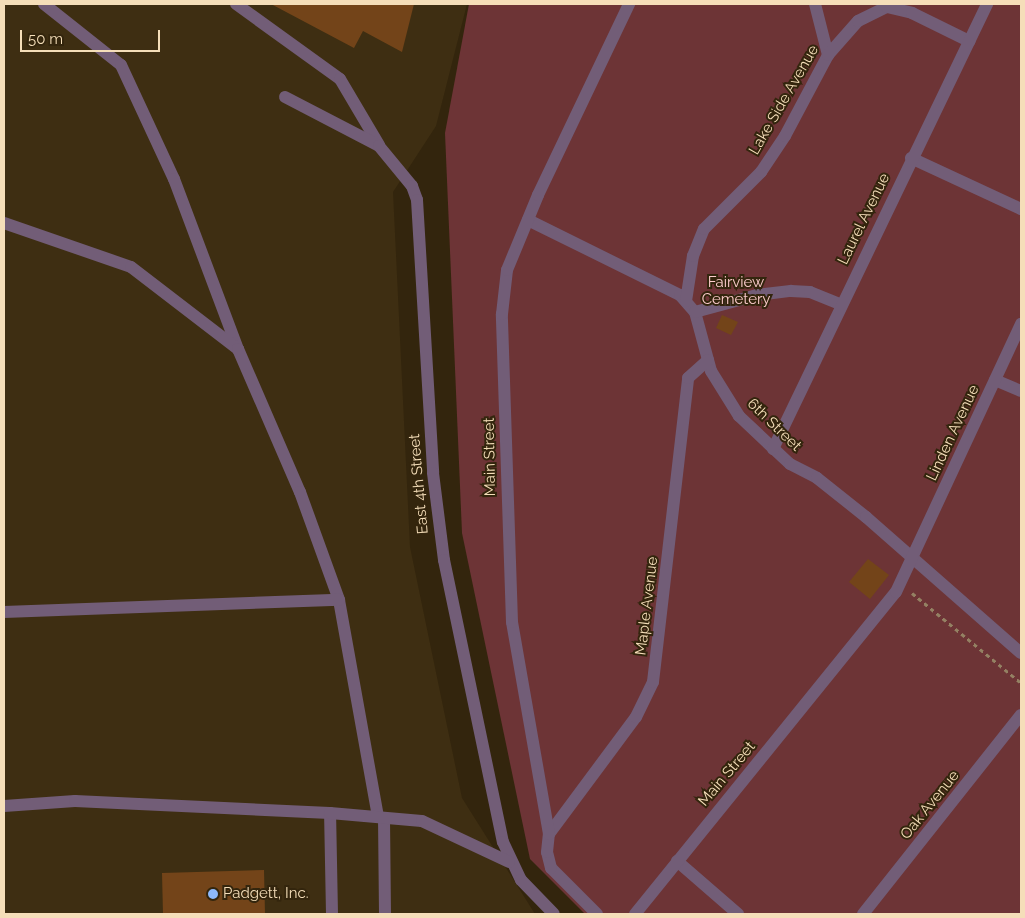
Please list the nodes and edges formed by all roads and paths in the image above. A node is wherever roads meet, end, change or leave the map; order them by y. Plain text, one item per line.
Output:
1 (44, 4) edge
2 (236, 4) edge
3 (630, 4) edge
4 (815, 4) edge
5 (987, 4) edge
6 (969, 41) junction
7 (828, 56) junction
8 (285, 98) dead end
9 (380, 146) junction
10 (911, 158) junction
11 (1021, 209) edge
12 (528, 220) junction
13 (4, 223) edge
14 (686, 301) junction
15 (840, 304) junction
16 (695, 312) junction
17 (1021, 324) edge
18 (238, 349) junction
19 (708, 360) junction
20 (995, 380) junction
21 (1021, 391) edge
22 (773, 449) junction
23 (914, 557) junction
24 (900, 583) junction
25 (339, 600) junction
26 (4, 612) edge
27 (1021, 653) edge
28 (1021, 683) edge
29 (1021, 715) edge
30 (4, 806) edge
31 (330, 813) junction
32 (381, 818) junction
33 (549, 834) junction
34 (677, 861) junction
35 (509, 862) junction
36 (332, 914) edge
37 (385, 914) edge
38 (554, 914) edge
39 (598, 914) edge
40 (635, 914) edge
41 (738, 914) edge
42 (863, 914) edge

1 - 18 street
2 - 9 street
3 - 12 street, Main Street
4 - 7 street
5 - 6 street, Laurel Avenue
6 - 7 street, Lake Side Avenue
6 - 10 street, Laurel Avenue
7 - 14 street, Lake Side Avenue
8 - 9 street, East 4th Street
9 - 35 street, East 4th Street
10 - 11 street
10 - 15 street, Laurel Avenue
12 - 14 street, 6th Street
12 - 33 street, Main Street
13 - 18 street
14 - 16 street, 6th Street
15 - 16 street
15 - 22 street, Laurel Avenue
16 - 19 street, 6th Street
17 - 20 street, Linden Avenue
18 - 25 street
19 - 22 street, 6th Street
19 - 33 street, Maple Avenue
20 - 21 street
20 - 23 street, Linden Avenue
22 - 23 street, 6th Street
23 - 24 street, Main Street
23 - 27 street, 6th Street
24 - 28 path
24 - 34 street, Main Street
25 - 26 street
25 - 32 street
29 - 42 street, Oak Avenue
30 - 31 street
31 - 32 street
31 - 36 street
32 - 35 street
32 - 37 street
33 - 39 street, Main Street
34 - 40 street, Main Street
34 - 41 street
35 - 38 street, East 4th Street

